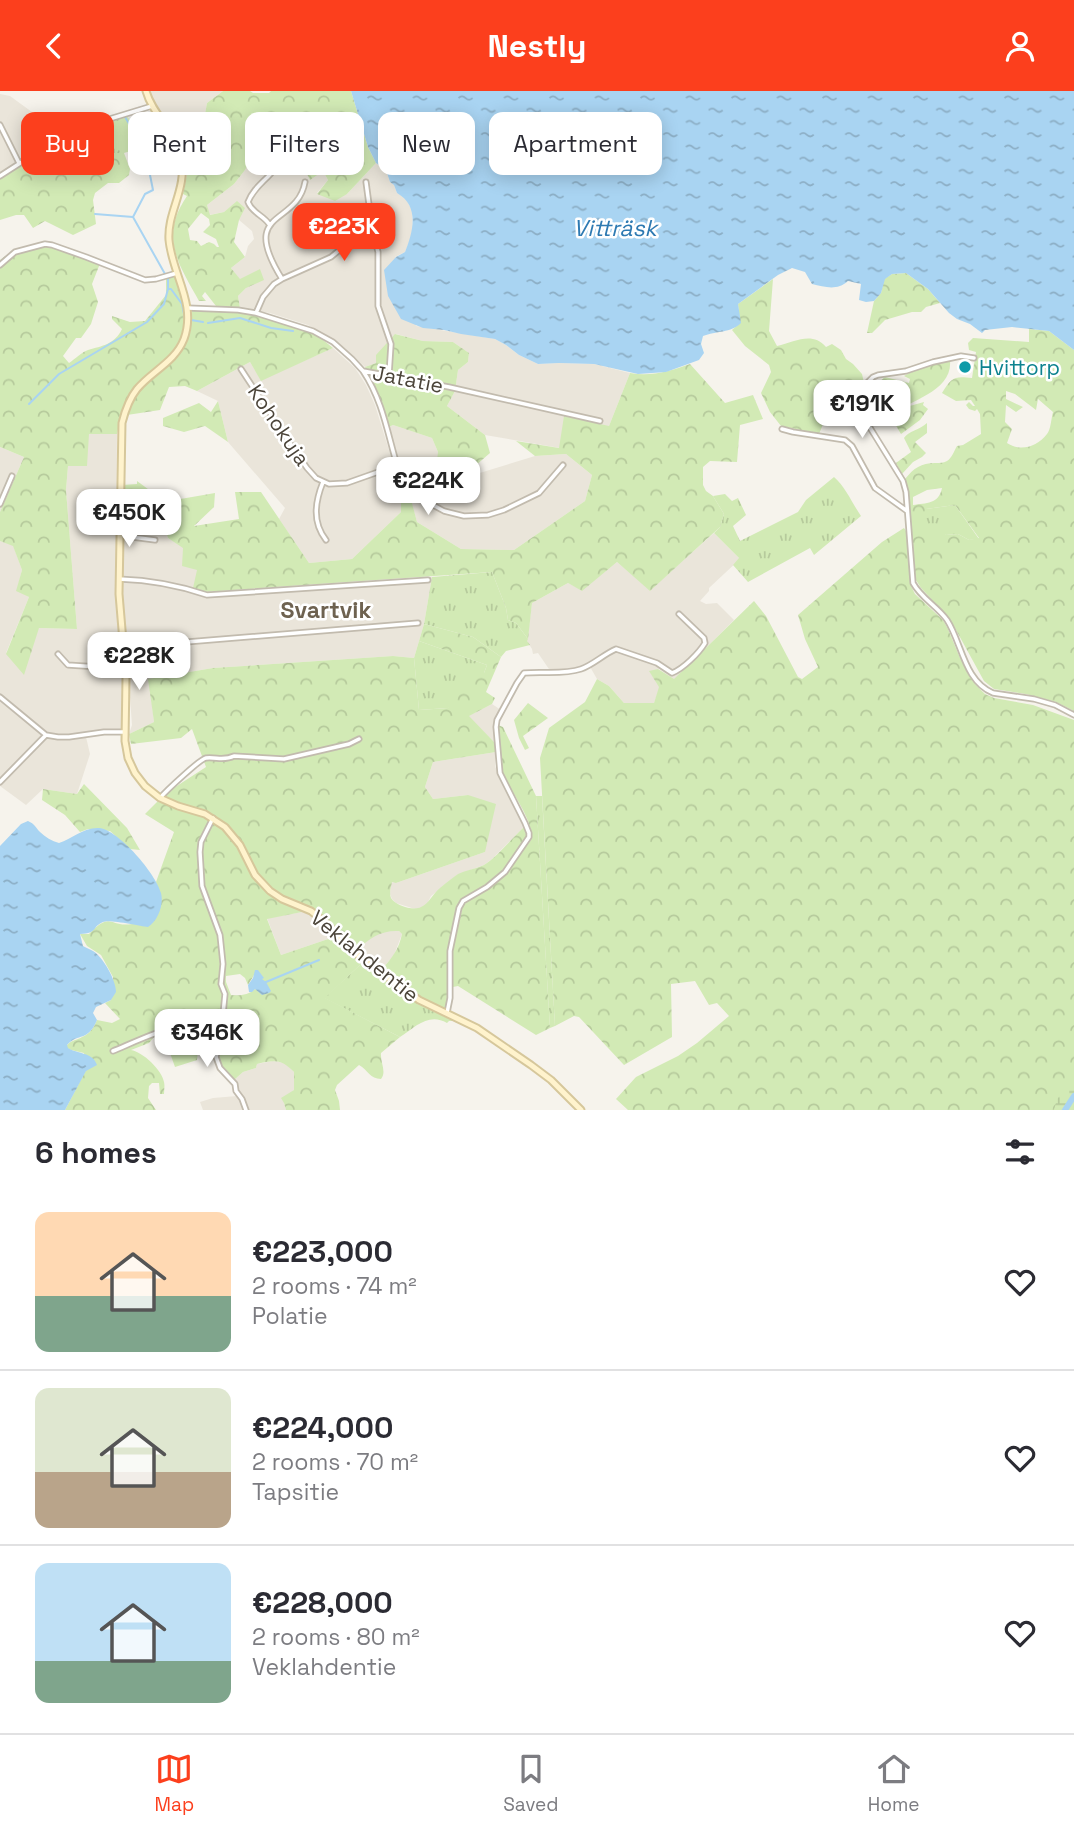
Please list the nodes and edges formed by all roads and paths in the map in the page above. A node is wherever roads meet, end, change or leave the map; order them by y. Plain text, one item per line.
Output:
1 (146, 91) edge
2 (152, 106) junction
3 (0, 125) edge
4 (19, 163) junction
5 (272, 175) edge
6 (0, 176) edge
7 (305, 182) dead end
8 (366, 182) dead end
9 (269, 224) junction
10 (360, 233) junction
11 (0, 265) edge
12 (178, 273) junction
13 (282, 279) junction
14 (188, 308) junction
15 (256, 313) junction
16 (974, 358) dead end
17 (242, 369) dead end
18 (363, 371) junction
19 (389, 375) junction
20 (600, 421) dead end
21 (782, 429) dead end
22 (398, 465) junction
23 (564, 465) dead end
24 (12, 476) dead end
25 (323, 482) junction
26 (0, 504) edge
27 (907, 511) junction
28 (119, 526) junction
29 (155, 540) dead end
30 (327, 540) dead end
31 (119, 579) junction
32 (428, 580) dead end
33 (679, 614) dead end
34 (418, 623) dead end
35 (58, 654) dead end
36 (125, 669) junction
37 (126, 677) junction
38 (0, 697) edge
39 (1074, 715) edge
40 (125, 731) junction
41 (46, 735) junction
42 (359, 739) dead end
43 (0, 782) edge
44 (160, 798) junction
45 (213, 818) junction
46 (447, 1014) junction
47 (223, 1020) junction
48 (113, 1051) dead end
49 (246, 1110) edge
50 (582, 1110) edge

1 - 2 street, Veklahdentie
2 - 4 street
2 - 12 street, Veklahdentie
3 - 4 street
4 - 6 street
5 - 9 street
7 - 9 street
8 - 10 street
9 - 13 street
10 - 13 street
10 - 19 street
11 - 12 street
12 - 14 street, Veklahdentie
13 - 15 street
14 - 15 street, Jatatie
14 - 28 street, Veklahdentie
15 - 18 street, Jatatie
16 - 27 street
17 - 25 street, Kohokuja
18 - 19 street, Jatatie
18 - 22 street
19 - 20 street, Jatatie
21 - 27 street
22 - 23 street
22 - 25 street, Kohokuja
24 - 26 street
25 - 30 street
27 - 39 street
28 - 29 street
28 - 31 street, Veklahdentie
31 - 32 street
31 - 36 street, Veklahdentie
33 - 46 street
34 - 36 street
35 - 37 street
36 - 37 street, Veklahdentie
37 - 40 street, Veklahdentie
38 - 41 street
40 - 41 street
40 - 44 street, Veklahdentie
41 - 43 street
42 - 44 street
44 - 45 street, Veklahdentie
45 - 46 street, Veklahdentie
45 - 47 street
46 - 50 street, Veklahdentie
47 - 48 street
47 - 49 street

